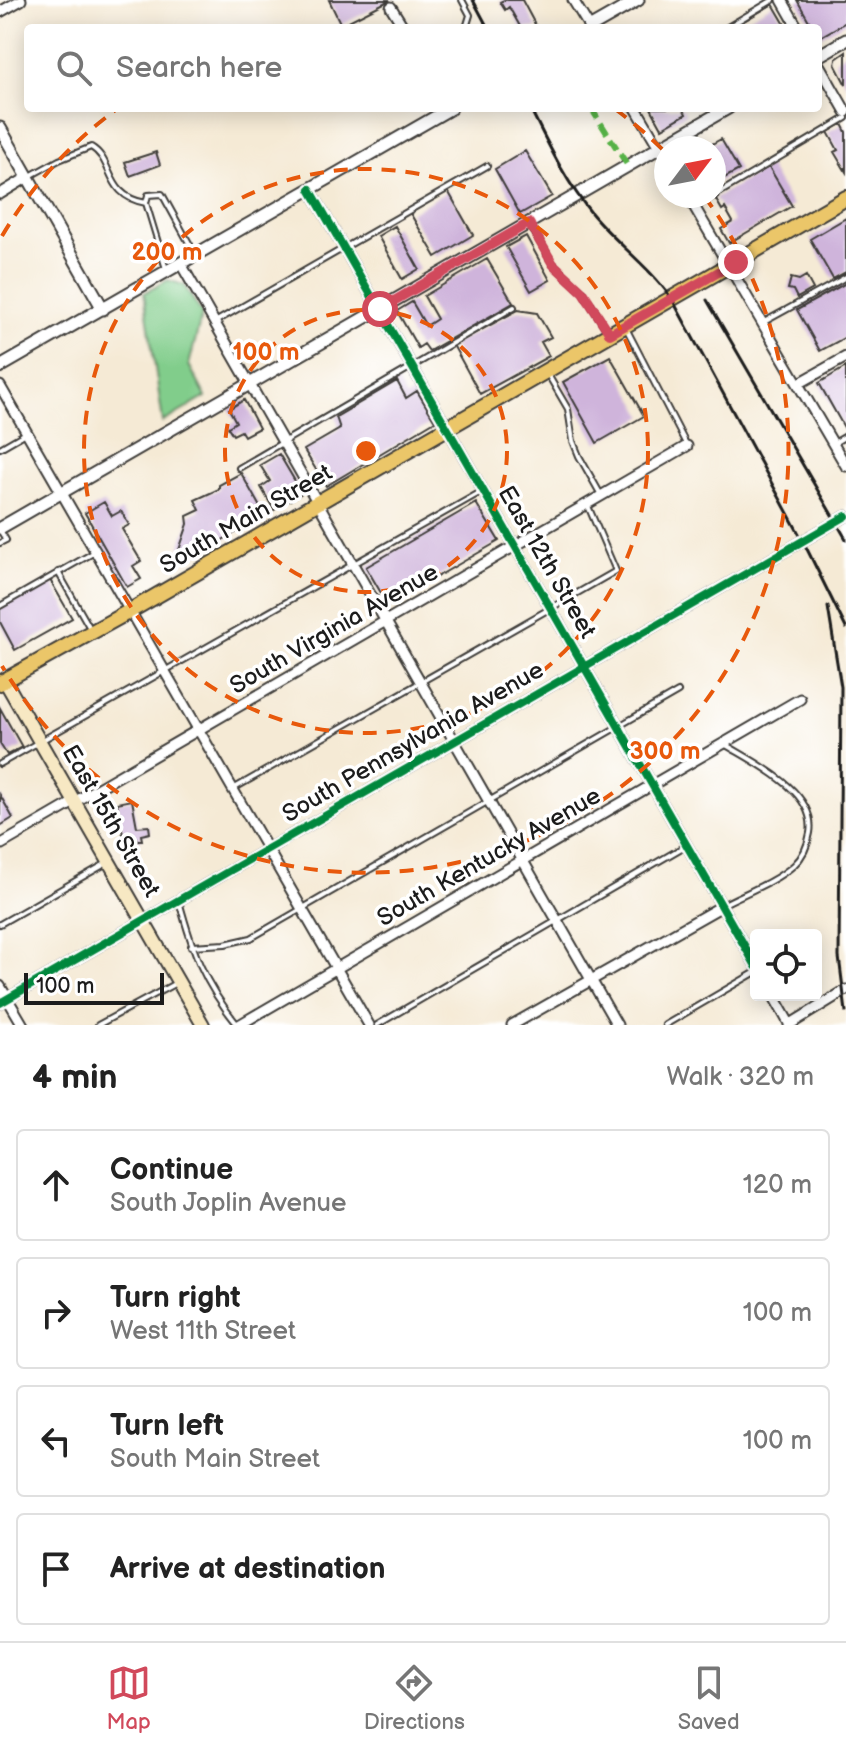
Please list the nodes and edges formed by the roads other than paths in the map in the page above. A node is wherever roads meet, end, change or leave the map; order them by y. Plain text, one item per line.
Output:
1 (21, 0) edge
2 (462, 0) edge
3 (573, 0) edge
4 (638, 0) edge
5 (773, 0) edge
6 (782, 0) edge
7 (391, 7) dead end
8 (0, 12) edge
9 (402, 24) edge
10 (467, 24) edge
11 (588, 24) edge
12 (597, 24) edge
13 (733, 24) edge
14 (796, 24) edge
15 (846, 40) edge
16 (822, 54) edge
17 (822, 70) edge
18 (444, 112) edge
19 (638, 112) edge
20 (722, 112) edge
21 (846, 112) edge
22 (846, 118) edge
23 (0, 128) edge
24 (688, 136) edge
25 (654, 138) edge
26 (654, 158) edge
27 (487, 166) dead end
28 (28, 177) junction
29 (310, 189) junction
30 (726, 189) edge
31 (0, 194) edge
32 (846, 198) edge
33 (146, 203) junction
34 (695, 208) edge
35 (529, 223) junction
36 (344, 248) junction
37 (196, 255) junction
38 (181, 264) junction
39 (729, 266) junction
40 (167, 272) junction
41 (846, 277) edge
42 (514, 307) dead end
43 (103, 309) junction
44 (380, 309) junction
45 (215, 322) junction
46 (762, 324) junction
47 (625, 326) junction
48 (610, 334) junction
49 (846, 357) edge
50 (412, 366) junction
51 (0, 367) edge
52 (546, 371) junction
53 (251, 383) junction
54 (798, 384) junction
55 (0, 386) edge
56 (447, 427) junction
57 (27, 432) junction
58 (846, 436) edge
59 (284, 442) junction
60 (833, 444) junction
61 (687, 446) joint
62 (0, 448) edge
63 (846, 466) edge
64 (239, 468) dead end
65 (483, 491) junction
66 (61, 493) junction
67 (602, 496) junction
68 (319, 502) junction
69 (587, 504) junction
70 (846, 516) edge
71 (0, 529) edge
72 (0, 543) edge
73 (515, 546) junction
74 (95, 551) junction
75 (354, 564) junction
76 (58, 572) junction
77 (0, 606) edge
78 (551, 608) junction
79 (130, 611) junction
80 (386, 622) junction
81 (92, 632) junction
82 (584, 666) junction
83 (164, 671) junction
84 (2, 679) edge
85 (420, 682) junction
86 (678, 692) dead end
87 (800, 699) dead end
88 (619, 726) junction
89 (199, 730) junction
90 (40, 741) junction
91 (454, 742) junction
92 (724, 743) junction
93 (0, 764) edge
94 (652, 785) junction
95 (233, 789) junction
96 (488, 801) junction
97 (75, 802) junction
98 (0, 845) edge
99 (687, 845) junction
100 (268, 849) junction
101 (109, 861) junction
102 (522, 861) junction
103 (179, 901) junction
104 (722, 906) junction
105 (302, 908) junction
106 (557, 920) junction
107 (143, 921) junction
108 (0, 924) edge
109 (191, 946) junction
110 (750, 955) edge
111 (336, 968) junction
112 (750, 975) edge
113 (591, 980) junction
114 (178, 982) junction
115 (0, 986) edge
116 (846, 990) edge
117 (4, 1001) edge
118 (776, 1001) edge
119 (23, 1025) edge
120 (98, 1025) edge
121 (203, 1025) edge
122 (239, 1025) edge
123 (369, 1025) edge
124 (377, 1025) edge
125 (512, 1025) edge
126 (617, 1025) edge
127 (665, 1025) edge
128 (789, 1025) edge

1 - 8 street
2 - 10 lane
3 - 11 street
4 - 12 street
5 - 13 lane
6 - 14 street
7 - 9 street
15 - 16 street
17 - 21 street
18 - 29 street
19 - 25 street
20 - 24 street
22 - 30 lane
23 - 28 street
26 - 35 street
27 - 36 lane
28 - 31 street
28 - 33 lane
28 - 43 street
29 - 36 street, East 12th Street
29 - 37 street
32 - 39 main road, South Main Street
33 - 37 lane
33 - 40 lane
34 - 39 street
35 - 44 street
35 - 48 lane
36 - 44 street, East 12th Street
36 - 45 lane
37 - 38 street
38 - 40 street
38 - 45 street
39 - 46 street
39 - 47 main road, South Main Street
40 - 43 street
41 - 46 lane
42 - 50 lane
43 - 51 street
44 - 50 street, East 12th Street
44 - 53 street
45 - 53 street
46 - 54 street
47 - 48 main road, South Main Street
47 - 61 lane
48 - 52 main road, South Main Street
49 - 54 street
50 - 56 street, East 12th Street
50 - 59 lane
52 - 56 main road, South Main Street
52 - 67 lane
53 - 59 street
53 - 66 street
54 - 60 street
55 - 57 street
56 - 65 street, East 12th Street
56 - 68 main road, South Main Street
57 - 62 lane
57 - 66 street
58 - 60 lane
59 - 64 lane
59 - 68 street
60 - 63 street
61 - 67 street, South Virginia Avenue
65 - 73 street, East 12th Street
65 - 75 lane
66 - 71 street
66 - 74 street
67 - 69 street, South Virginia Avenue
68 - 75 street
68 - 79 main road, South Main Street
69 - 73 street, South Virginia Avenue
69 - 78 lane
70 - 82 street, South Pennsylvania Avenue
71 - 72 lane
73 - 78 street, East 12th Street
73 - 80 street, South Virginia Avenue
74 - 76 lane
74 - 79 street
75 - 80 street
75 - 83 lane
76 - 77 lane
76 - 81 lane
78 - 82 street, East 12th Street
78 - 85 lane
79 - 81 main road, South Main Street
79 - 83 street
80 - 85 street
80 - 89 street, South Virginia Avenue
81 - 84 main road, South Main Street
82 - 88 street, East 12th Street
82 - 91 street, South Pennsylvania Avenue
83 - 89 street
83 - 90 lane
84 - 90 main road, East 15th Street
85 - 91 street
85 - 95 lane
86 - 88 lane
87 - 92 street, South Kentucky Avenue
88 - 94 street, East 12th Street
88 - 96 lane
89 - 95 street
89 - 97 street, South Virginia Avenue
90 - 93 lane
90 - 97 main road, East 15th Street
91 - 96 street
91 - 100 street, South Pennsylvania Avenue
92 - 94 street, South Kentucky Avenue
92 - 104 lane
94 - 99 street, East 12th Street
94 - 102 street, South Kentucky Avenue
95 - 100 street
96 - 102 street
96 - 105 lane
97 - 98 street, South Virginia Avenue
97 - 101 main road, East 15th Street
99 - 104 street, East 12th Street
99 - 106 lane
100 - 103 street, South Pennsylvania Avenue
100 - 105 street
101 - 107 main road, East 15th Street
101 - 108 lane
102 - 106 street
102 - 111 street, South Kentucky Avenue
103 - 107 street, South Pennsylvania Avenue
103 - 109 lane
104 - 110 street, East 12th Street
104 - 113 street
105 - 109 lane
105 - 111 street
106 - 113 street
106 - 124 lane
107 - 114 main road, East 15th Street
107 - 117 street, South Pennsylvania Avenue
109 - 122 lane
111 - 122 street, South Kentucky Avenue
111 - 123 street
112 - 127 lane
113 - 125 street
113 - 126 street
114 - 120 lane
114 - 121 main road, East 15th Street
115 - 117 street
116 - 128 street
117 - 119 street
118 - 128 street

